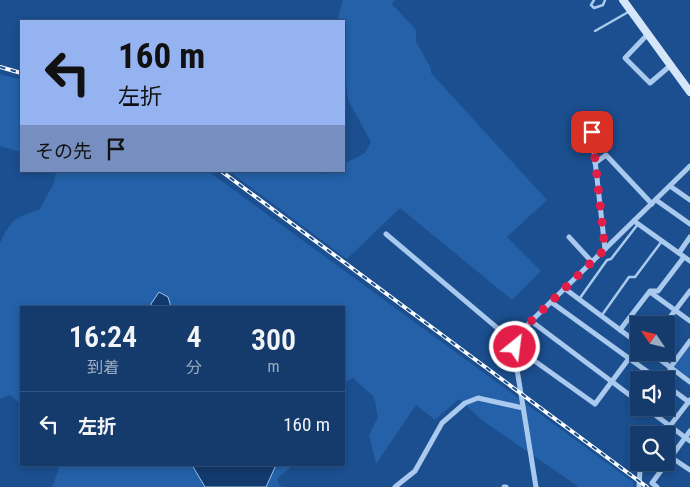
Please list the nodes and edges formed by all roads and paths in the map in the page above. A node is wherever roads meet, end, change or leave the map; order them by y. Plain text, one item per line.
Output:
1 (594, 0) edge
2 (605, 0) edge
3 (623, 0) edge
4 (631, 10) junction
5 (595, 31) dead end
6 (648, 34) junction
7 (671, 65) junction
8 (688, 82) edge
9 (690, 92) edge
10 (590, 116) dead end
11 (595, 164) junction
12 (689, 168) edge
13 (670, 186) junction
14 (690, 200) edge
15 (654, 202) junction
16 (636, 223) junction
17 (690, 224) edge
18 (386, 234) dead end
19 (690, 237) edge
20 (569, 238) dead end
21 (662, 241) junction
22 (605, 249) junction
23 (679, 253) junction
24 (684, 257) junction
25 (690, 261) edge
26 (592, 262) junction
27 (564, 288) junction
28 (690, 290) edge
29 (650, 292) junction
30 (579, 300) junction
31 (551, 302) junction
32 (675, 310) junction
33 (601, 316) junction
34 (671, 316) edge
35 (531, 321) junction
36 (690, 321) edge
37 (620, 330) junction
38 (630, 338) edge
39 (690, 341) edge
40 (515, 345) junction
41 (629, 358) junction
42 (661, 361) edge
43 (670, 368) junction
44 (647, 371) edge
45 (611, 381) junction
46 (690, 382) edge
47 (675, 392) edge
48 (630, 395) edge
49 (689, 401) edge
50 (523, 408) junction
51 (657, 416) edge
52 (670, 426) joint
53 (675, 430) edge
54 (690, 431) edge
55 (688, 439) edge
56 (675, 449) edge
57 (675, 460) edge
58 (690, 470) edge
59 (640, 471) edge
60 (659, 471) edge
61 (395, 487) edge
62 (536, 487) edge
63 (639, 487) edge
64 (657, 487) edge

1 - 2 lane
3 - 4 main road
4 - 5 lane
4 - 6 main road
6 - 7 main road
6 - 7 street
7 - 8 main road
8 - 9 main road
10 - 11 street
11 - 15 street
11 - 22 street
12 - 13 street
13 - 14 street
13 - 15 street
15 - 16 street
15 - 17 street
16 - 21 street
16 - 22 street
16 - 30 lane
18 - 40 street
19 - 23 street
20 - 26 street
21 - 23 street
21 - 33 lane
22 - 26 street
23 - 24 street
24 - 25 street
24 - 29 street
26 - 27 street
27 - 30 street
27 - 31 street
28 - 32 street
29 - 32 street
29 - 37 street
30 - 33 street
31 - 35 street
31 - 41 street
32 - 34 street
32 - 36 street
33 - 37 street
35 - 40 street
35 - 45 street
37 - 38 street
39 - 43 street
40 - 45 street
40 - 50 street
41 - 44 street
41 - 45 street
42 - 43 street
43 - 46 street
45 - 48 street
47 - 49 street
49 - 52 street
50 - 61 street
50 - 62 street
51 - 52 street
53 - 55 street
54 - 55 street
55 - 56 street
57 - 58 street
59 - 63 street
60 - 64 street

